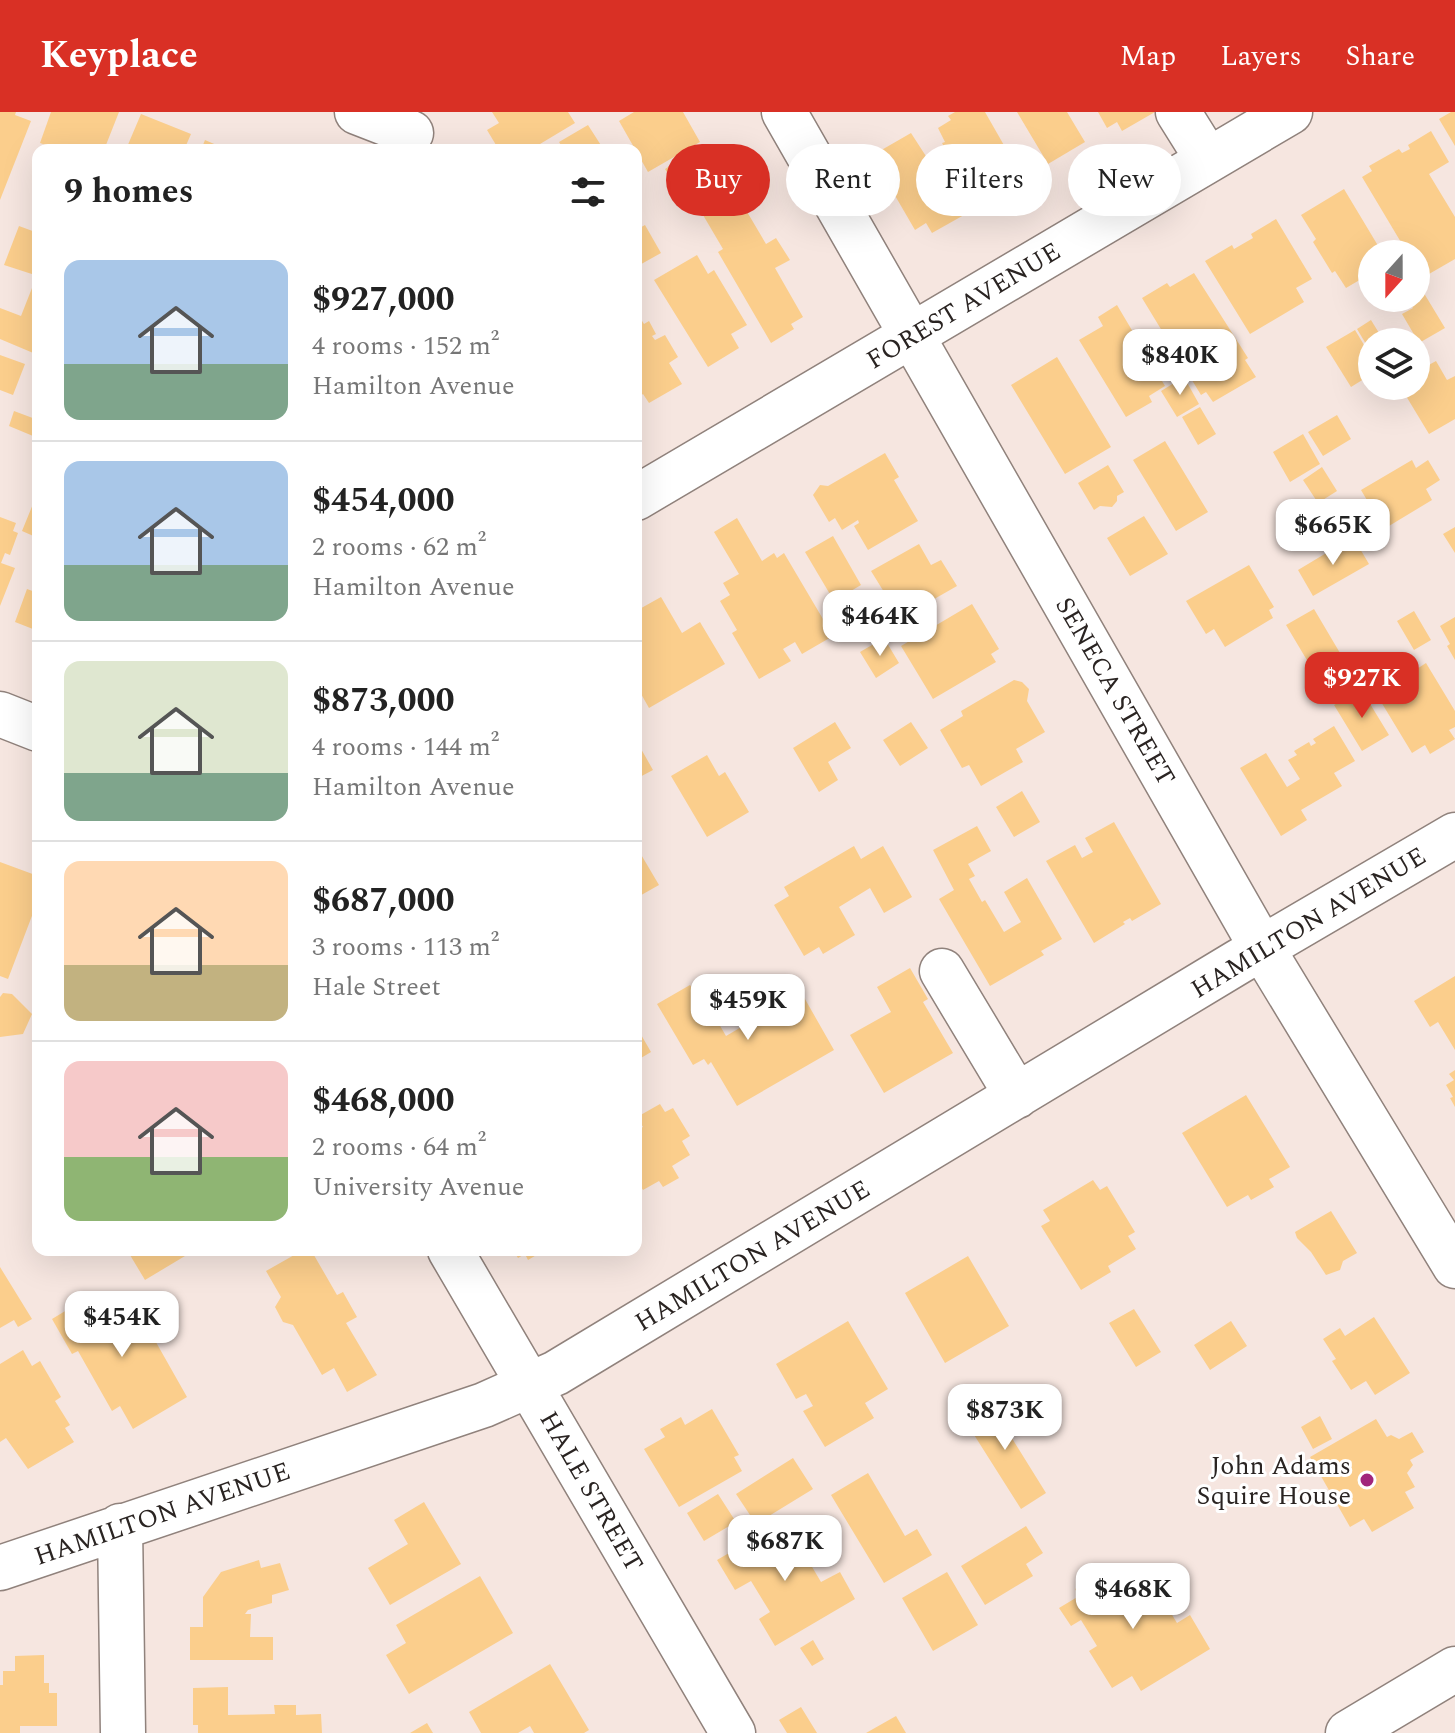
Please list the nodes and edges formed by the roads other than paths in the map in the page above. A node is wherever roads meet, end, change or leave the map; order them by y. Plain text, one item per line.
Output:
1 (357, 112) edge
2 (784, 112) edge
3 (1178, 112) edge
4 (1290, 112) edge
5 (411, 132) edge
6 (1208, 160) junction
7 (911, 336) junction
8 (642, 494) edge
9 (0, 714) edge
10 (32, 727) edge
11 (1455, 835) edge
12 (1262, 948) junction
13 (942, 971) dead end
14 (1017, 1096) junction
15 (454, 1256) edge
16 (1455, 1266) edge
17 (530, 1385) junction
18 (120, 1526) junction
19 (0, 1568) edge
20 (1455, 1669) edge
21 (123, 1733) edge
22 (733, 1733) edge
23 (1348, 1733) edge

1 - 5 street
2 - 7 street, SENECA STREET
3 - 6 street
4 - 6 street, FOREST AVENUE
6 - 7 street, FOREST AVENUE
7 - 8 street, FOREST AVENUE
7 - 12 street, SENECA STREET
9 - 10 street
11 - 12 street, HAMILTON AVENUE
12 - 14 street, HAMILTON AVENUE
12 - 16 street, SENECA STREET
13 - 14 street
14 - 17 street, HAMILTON AVENUE
15 - 17 street, HALE STREET
17 - 18 street, HAMILTON AVENUE
17 - 22 street, HALE STREET
18 - 19 street, HAMILTON AVENUE
18 - 21 street
20 - 23 street

